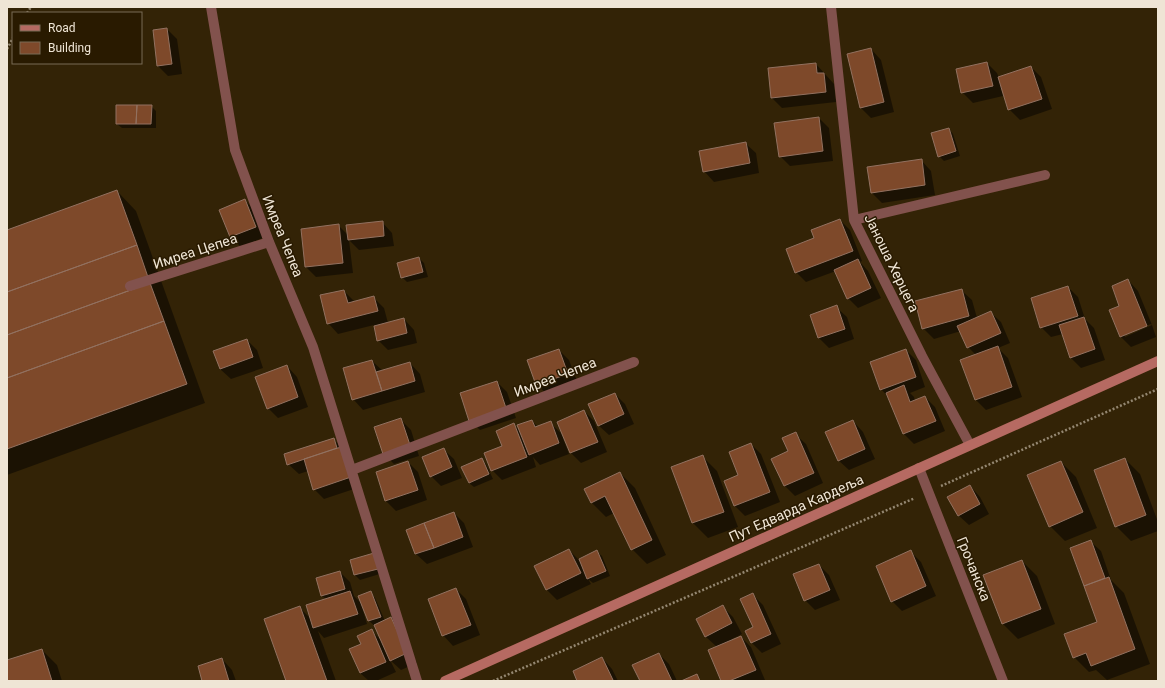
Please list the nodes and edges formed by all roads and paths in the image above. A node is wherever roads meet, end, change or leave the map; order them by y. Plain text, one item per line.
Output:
1 (211, 7) edge
2 (831, 7) edge
3 (12, 40) edge
4 (7, 49) edge
5 (1045, 175) dead end
6 (854, 220) junction
7 (269, 242) junction
8 (130, 286) dead end
9 (1158, 361) edge
10 (634, 362) dead end
11 (1158, 389) edge
12 (970, 445) junction
13 (919, 468) junction
14 (352, 470) junction
15 (928, 492) junction
16 (417, 681) edge
17 (445, 681) edge
18 (493, 681) edge
19 (1003, 681) edge

1 - 7 street, Имреа Чепеа
2 - 6 street, Јаноша Херцега
3 - 4 path
5 - 6 street
6 - 12 street, Јаноша Херцега
7 - 8 street, Имреа Цепеа
7 - 14 street, Имреа Чепеа
9 - 12 main road, Пут Едварда Кардеља
10 - 14 street, Имреа Чепеа
11 - 15 path
12 - 13 main road, Пут Едварда Кардеља
13 - 15 street, Грочанска
13 - 17 main road, Пут Едварда Кардеља
14 - 16 street, Имреа Чепеа
15 - 18 path
15 - 19 street, Грочанска

